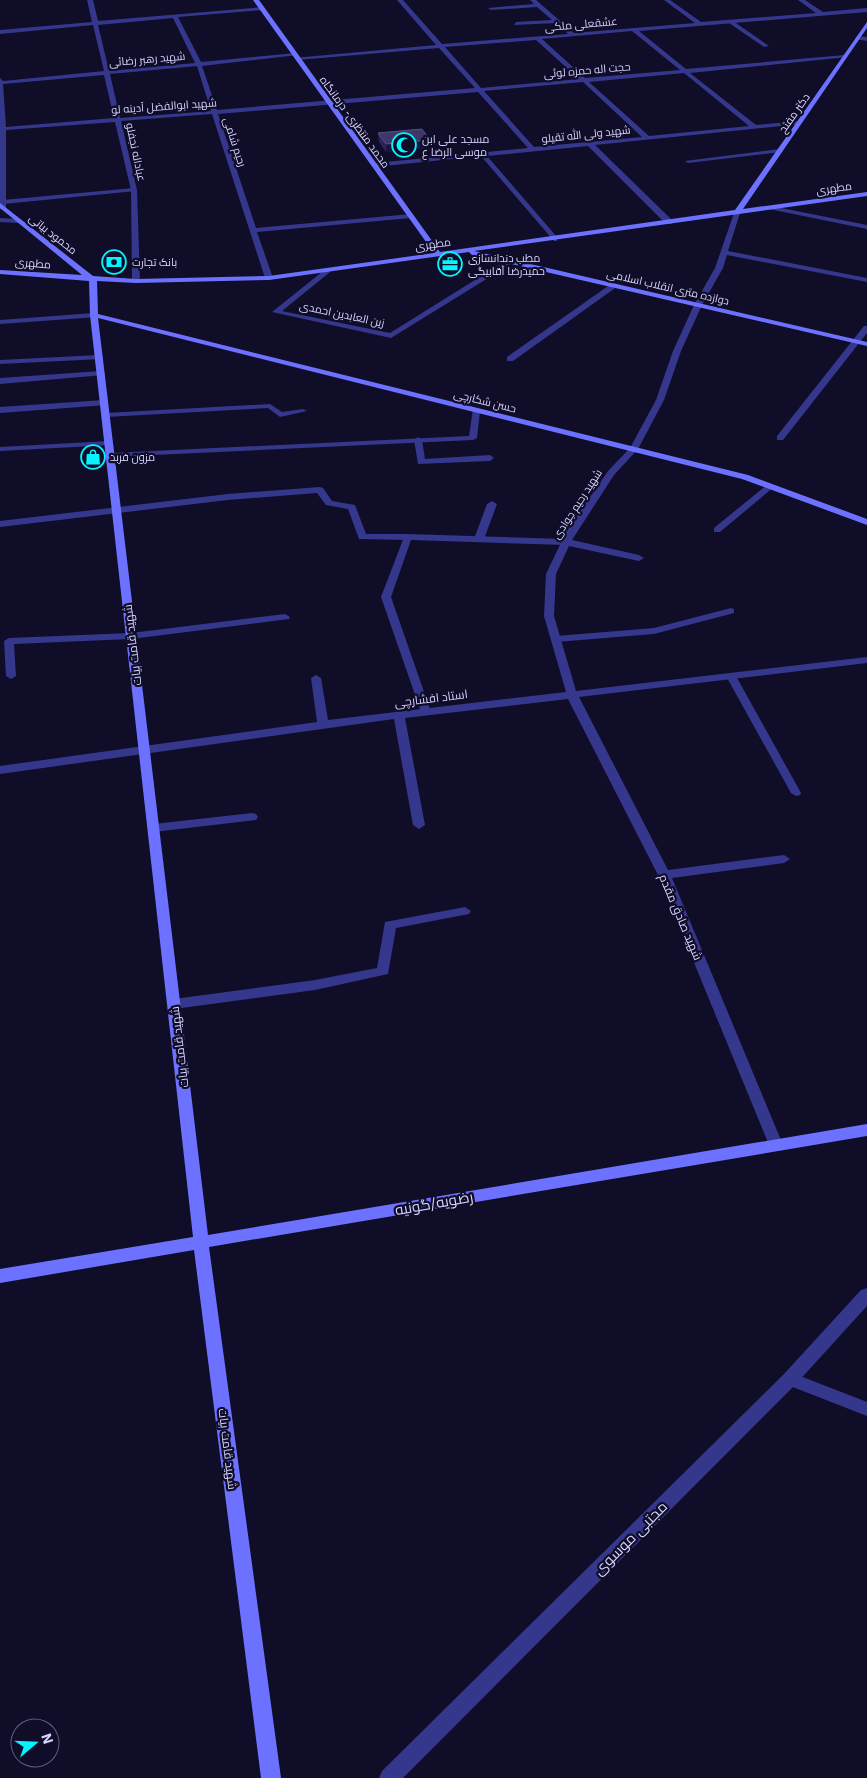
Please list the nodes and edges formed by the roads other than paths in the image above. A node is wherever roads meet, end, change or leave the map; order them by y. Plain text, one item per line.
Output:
1 (90, 0) edge
2 (256, 0) edge
3 (400, 0) edge
4 (533, 0) edge
5 (667, 0) edge
6 (801, 0) edge
7 (538, 5) junction
8 (262, 8) junction
9 (491, 8) dead end
10 (545, 10) junction
11 (867, 10) edge
12 (501, 14) dead end
13 (822, 14) junction
14 (174, 16) junction
15 (557, 21) junction
16 (731, 22) junction
17 (95, 23) junction
18 (516, 24) dead end
19 (700, 24) junction
20 (867, 24) edge
21 (634, 30) junction
22 (0, 32) edge
23 (573, 35) junction
24 (538, 38) junction
25 (857, 38) junction
26 (867, 40) edge
27 (441, 46) junction
28 (766, 46) dead end
29 (845, 56) junction
30 (296, 57) junction
31 (199, 64) junction
32 (684, 71) junction
33 (107, 73) junction
34 (584, 80) junction
35 (0, 82) edge
36 (477, 90) junction
37 (330, 103) junction
38 (215, 112) junction
39 (119, 120) junction
40 (799, 123) junction
41 (754, 127) junction
42 (2, 129) edge
43 (647, 138) junction
44 (590, 144) junction
45 (532, 149) junction
46 (780, 151) junction
47 (482, 154) junction
48 (688, 161) dead end
49 (374, 165) junction
50 (134, 190) junction
51 (867, 194) edge
52 (2, 205) edge
53 (771, 208) junction
54 (737, 213) junction
55 (411, 216) junction
56 (0, 220) edge
57 (18, 221) junction
58 (669, 222) junction
59 (867, 227) edge
60 (253, 230) junction
61 (554, 238) junction
62 (464, 251) junction
63 (723, 252) junction
64 (439, 255) junction
65 (510, 262) junction
66 (327, 270) junction
67 (0, 272) edge
68 (269, 278) junction
69 (93, 280) junction
70 (867, 280) edge
71 (136, 281) junction
72 (614, 286) junction
73 (698, 305) junction
74 (94, 315) junction
75 (0, 322) edge
76 (867, 328) edge
77 (855, 341) junction
78 (867, 344) edge
79 (99, 357) junction
80 (510, 359) dead end
81 (0, 362) edge
82 (101, 373) junction
83 (0, 381) edge
84 (104, 403) junction
85 (0, 410) edge
86 (303, 411) dead end
87 (476, 411) junction
88 (106, 416) junction
89 (780, 438) dead end
90 (418, 440) junction
91 (0, 449) edge
92 (110, 449) junction
93 (634, 449) junction
94 (490, 458) dead end
95 (770, 486) junction
96 (492, 504) dead end
97 (117, 510) junction
98 (867, 522) edge
99 (0, 524) edge
100 (718, 530) dead end
101 (408, 537) junction
102 (479, 539) junction
103 (566, 542) junction
104 (639, 558) dead end
105 (731, 610) dead end
106 (285, 617) dead end
107 (132, 636) junction
108 (556, 639) junction
109 (867, 660) edge
110 (11, 676) dead end
111 (731, 676) junction
112 (316, 678) dead end
113 (572, 695) junction
114 (426, 712) junction
115 (399, 716) junction
116 (323, 725) junction
117 (144, 751) junction
118 (0, 770) edge
119 (796, 793) dead end
120 (252, 817) dead end
121 (418, 825) dead end
122 (154, 828) junction
123 (784, 859) dead end
124 (664, 875) junction
125 (465, 911) dead end
126 (174, 1004) junction
127 (867, 1130) edge
128 (776, 1145) junction
129 (201, 1242) junction
130 (0, 1276) edge
131 (867, 1295) edge
132 (790, 1379) junction
133 (867, 1409) edge
134 (271, 1778) edge
135 (389, 1778) edge

1 - 17 street, عباداله نجفلو
2 - 8 main road, محمد منتظری- درمانگاه
3 - 27 street
4 - 7 street
5 - 19 street
6 - 13 street
7 - 9 street
7 - 10 street
8 - 14 street
8 - 30 main road, محمد منتظری- درمانگاه
10 - 12 street
10 - 15 street
11 - 13 street, عشقعلی ملکی
13 - 16 street, عشقعلی ملکی
14 - 17 street
14 - 31 street, رحیم شامی
15 - 18 street
15 - 23 street
16 - 19 street, عشقعلی ملکی
16 - 28 lane
17 - 22 street
17 - 33 street, عباداله نجفلو
19 - 21 street, عشقعلی ملکی
20 - 25 main road, دکتر مفتح
21 - 23 street, عشقعلی ملکی
21 - 32 street
23 - 24 street, عشقعلی ملکی
24 - 27 street, عشقعلی ملکی
24 - 34 street
25 - 26 street
25 - 29 main road, دکتر مفتح
27 - 30 street, عشقعلی ملکی
27 - 36 street
29 - 32 street, حجت اله حمزه لوئی
29 - 40 main road, دکتر مفتح
30 - 31 street, شهید رهبر رضائی
30 - 37 main road, محمد منتظری- درمانگاه
31 - 33 street, شهید رهبر رضائی
31 - 38 street, رحیم شامی
32 - 34 street, حجت اله حمزه لوئی
32 - 41 street
33 - 35 street, شهید رهبر رضائی
33 - 39 street, عباداله نجفلو
34 - 36 street, حجت اله حمزه لوئی
34 - 43 street
35 - 42 street
36 - 37 street, حجت اله حمزه لوئی
36 - 45 street
37 - 38 street, شهید ابوالفضل آدینه لو
37 - 49 main road, محمد منتظری- درمانگاه
38 - 39 street, شهید ابوالفضل آدینه لو
38 - 60 street, رحیم شامی
39 - 42 street, شهید ابوالفضل آدینه لو
39 - 50 street, عباداله نجفلو
40 - 41 street, شهید ولی الله تقیلو
40 - 46 main road, دکتر مفتح
41 - 43 street, شهید ولی الله تقیلو
42 - 52 street
43 - 44 street, شهید ولی الله تقیلو
44 - 45 street, شهید ولی الله تقیلو
44 - 58 street
45 - 47 street, شهید ولی الله تقیلو
46 - 48 street
46 - 54 main road, دکتر مفتح
47 - 49 street, شهید ولی الله تقیلو
47 - 61 street
49 - 55 main road, محمد منتظری- درمانگاه
50 - 52 lane
50 - 71 street, عباداله نجفلو
51 - 53 main road, مطهری
52 - 57 main road, محمود بیاتی
53 - 54 main road, مطهری
53 - 59 street
54 - 58 main road, مطهری
54 - 63 street, شهید رحیم جوادی
55 - 60 street
55 - 64 main road, محمد منتظری- درمانگاه
56 - 57 street
57 - 69 main road, محمود بیاتی
58 - 61 main road, مطهری
60 - 68 street, رحیم شامی
61 - 62 main road, مطهری
62 - 64 main road, مطهری
62 - 65 main road, دوازده متری انقلاب اسلامی
63 - 70 street
63 - 73 street, شهید رحیم جوادی
64 - 66 main road, مطهری
65 - 66 street, زین العابدین احمدی
65 - 72 main road, دوازده متری انقلاب اسلامی
66 - 68 main road, مطهری
67 - 69 main road, مطهری
68 - 71 main road, مطهری
69 - 71 main road, مطهری
69 - 74 main road, شهید قامت بیات
72 - 73 main road, دوازده متری انقلاب اسلامی
72 - 80 street
73 - 77 main road, دوازده متری انقلاب اسلامی
73 - 93 street, شهید رحیم جوادی
74 - 75 street
74 - 79 main road, شهید قامت بیات
74 - 87 main road, حسن شکارچی
76 - 77 street
77 - 78 main road, دوازده متری انقلاب اسلامی
77 - 89 street
79 - 81 street
79 - 82 main road, شهید قامت بیات
82 - 83 street
82 - 84 main road, شهید قامت بیات
84 - 85 street
84 - 88 main road, شهید قامت بیات
86 - 88 lane
87 - 90 lane
87 - 93 main road, حسن شکارچی
88 - 92 main road, شهید قامت بیات
90 - 92 lane
90 - 94 street
91 - 92 lane
92 - 97 main road, شهید قامت بیات
93 - 95 main road, حسن شکارچی
93 - 103 street, شهید رحیم جوادی
95 - 98 main road, حسن شکارچی
95 - 100 lane
96 - 102 street
97 - 99 street
97 - 101 street
97 - 107 main road, شهید قامت بیات
101 - 102 lane
101 - 114 lane
102 - 103 lane
103 - 104 street
103 - 108 street, شهید رحیم جوادی
105 - 108 lane
106 - 107 street
107 - 110 street
107 - 117 main road, شهید قامت بیات
108 - 113 street, شهید رحیم جوادی
109 - 111 street, استاد افشارچی
111 - 113 street, استاد افشارچی
111 - 119 lane
112 - 116 street
113 - 114 street, استاد افشارچی
113 - 124 street, شهید صادق مقدم
114 - 115 street, استاد افشارچی
115 - 116 street, استاد افشارچی
115 - 121 street
116 - 117 street, استاد افشارچی
117 - 118 street, استاد افشارچی
117 - 122 main road, شهید قامت بیات
120 - 122 street
122 - 126 main road, شهید قامت بیات
123 - 124 street
124 - 128 street, شهید صادق مقدم
125 - 126 street
126 - 129 main road, شهید قامت بیات
127 - 128 main road, رضویه/گونیه
128 - 129 main road, رضویه/گونیه
129 - 130 main road, رضویه/گونیه
129 - 134 main road, شهید قامت بیات
131 - 132 street, مجتبی موسوی
132 - 133 lane
132 - 135 street, مجتبی موسوی

